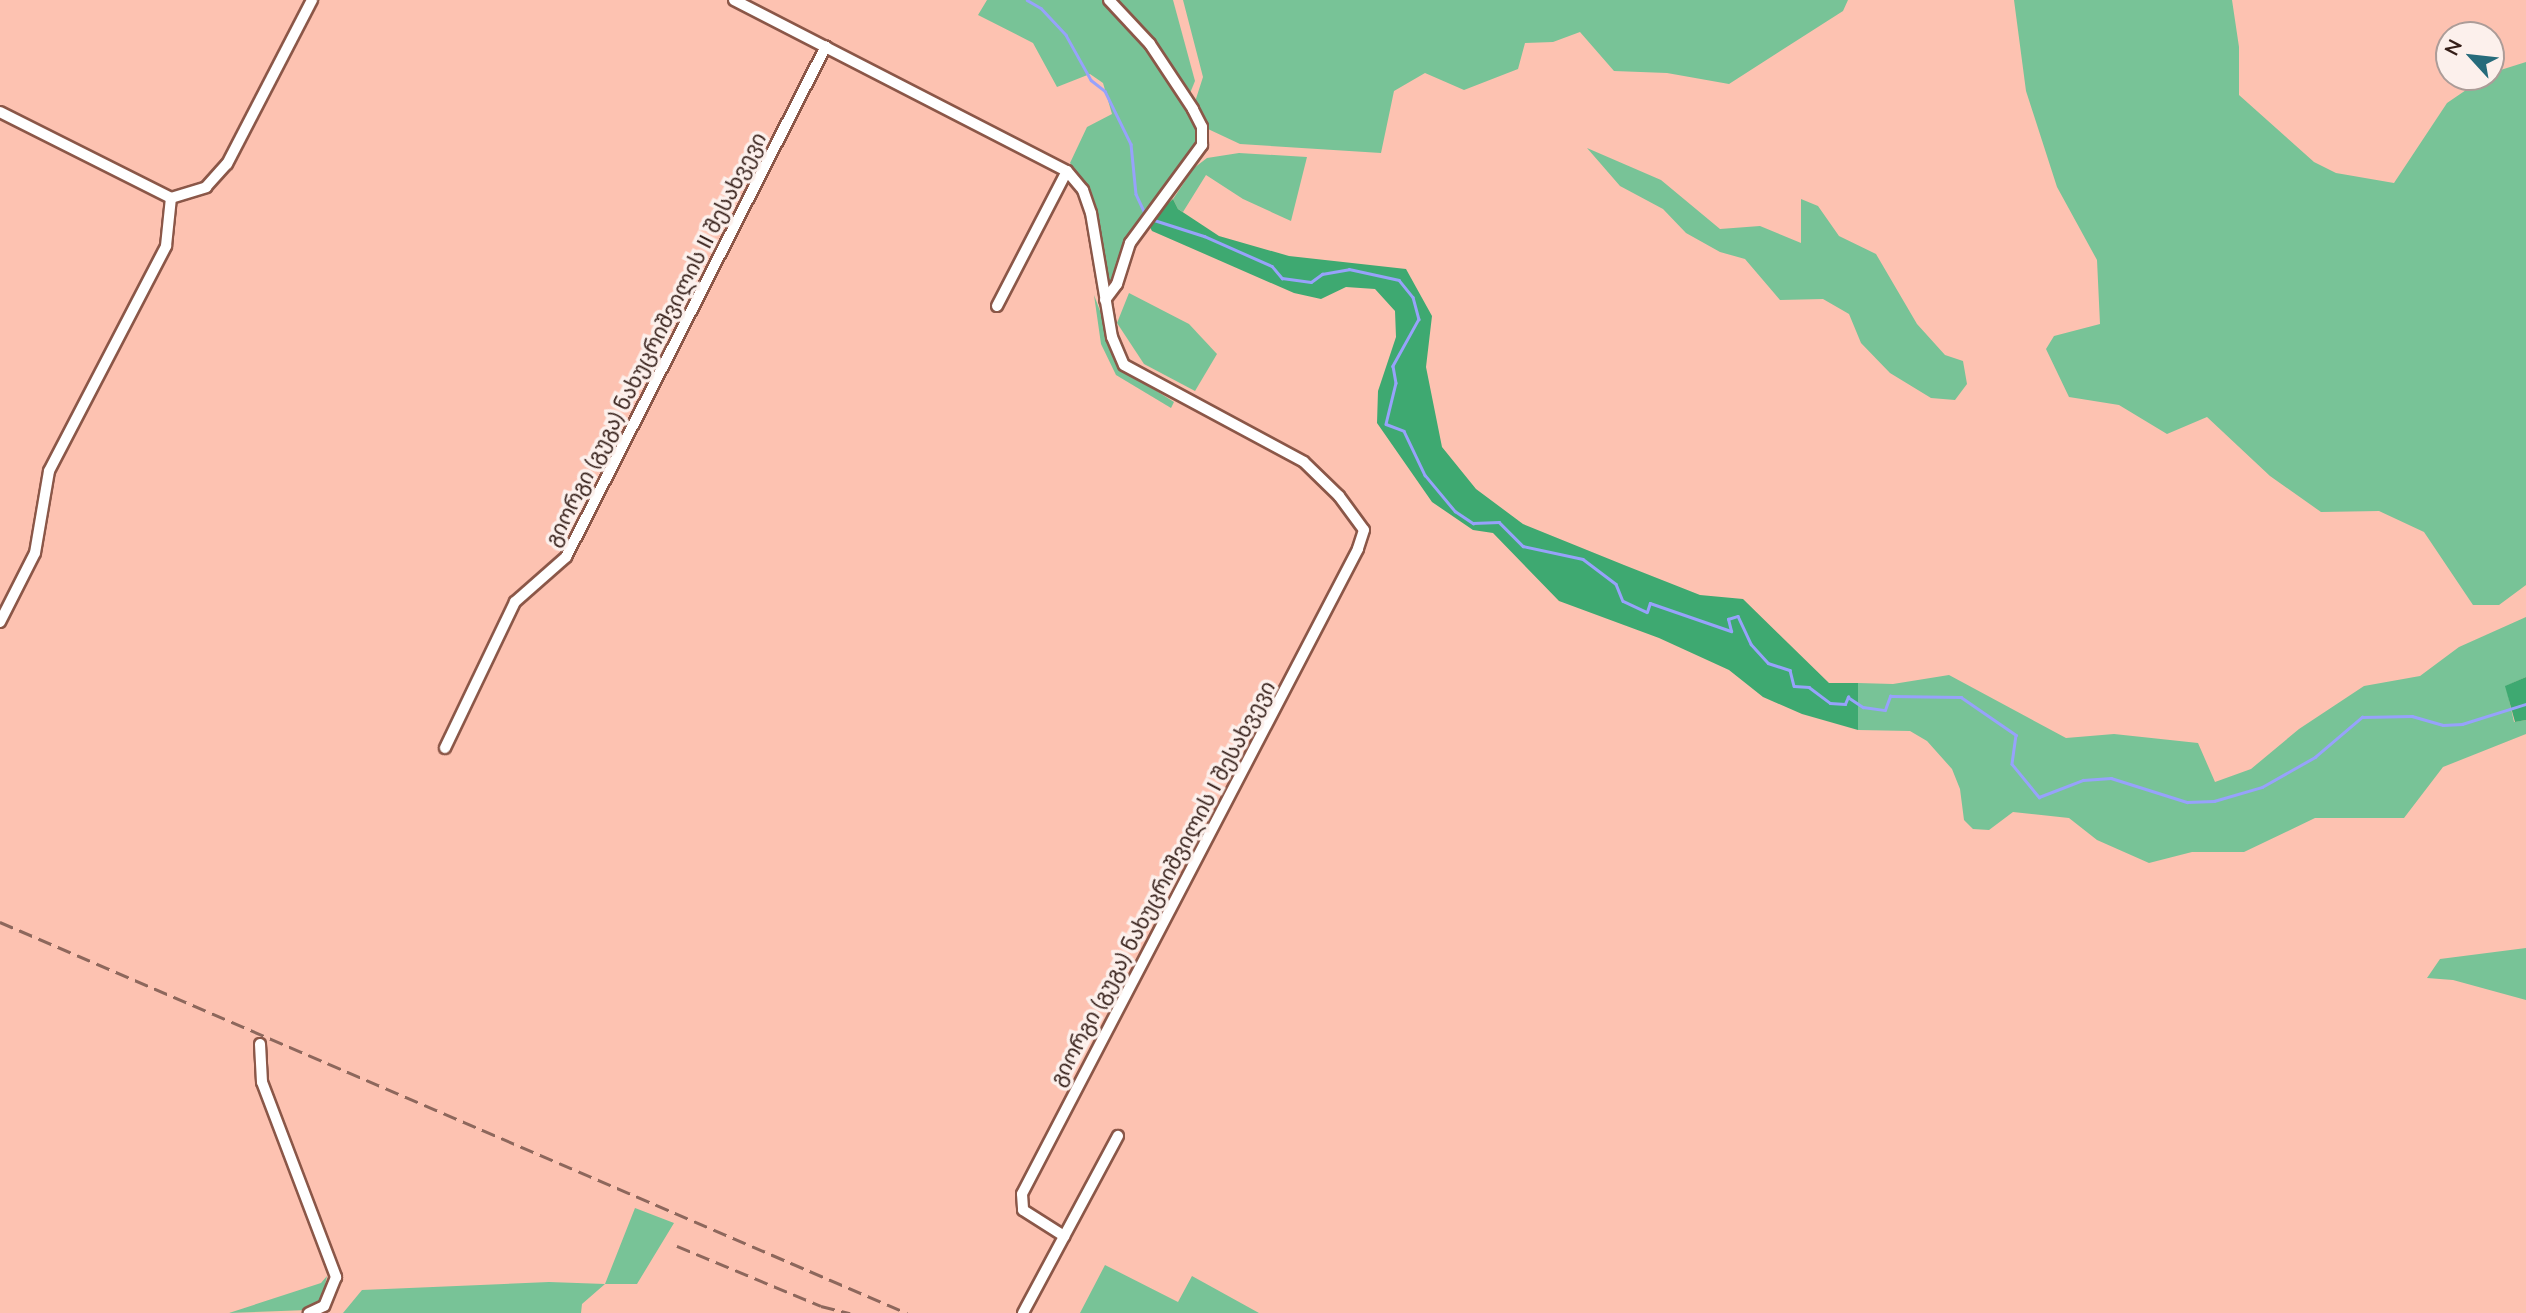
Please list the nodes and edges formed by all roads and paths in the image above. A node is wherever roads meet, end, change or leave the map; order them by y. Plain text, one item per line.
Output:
1 (312, 0) edge
2 (734, 0) edge
3 (1109, 0) edge
4 (826, 46) junction
5 (0, 112) edge
6 (1067, 171) junction
7 (171, 198) junction
8 (1105, 300) junction
9 (997, 306) dead end
10 (0, 622) edge
11 (445, 748) dead end
12 (260, 1044) dead end
13 (1118, 1136) dead end
14 (1064, 1236) junction
15 (309, 1313) edge
16 (1023, 1313) edge

1 - 7 street
2 - 4 street
3 - 8 street
4 - 6 street
4 - 11 street, გიორგი (გუგა) ნახუცრიშვილის II შესახვევი
5 - 7 street
6 - 8 street
6 - 9 street
7 - 10 street
8 - 14 street, გიორგი (გუგა) ნახუცრიშვილის I შესახვევი
12 - 15 street
13 - 14 street
14 - 16 street

